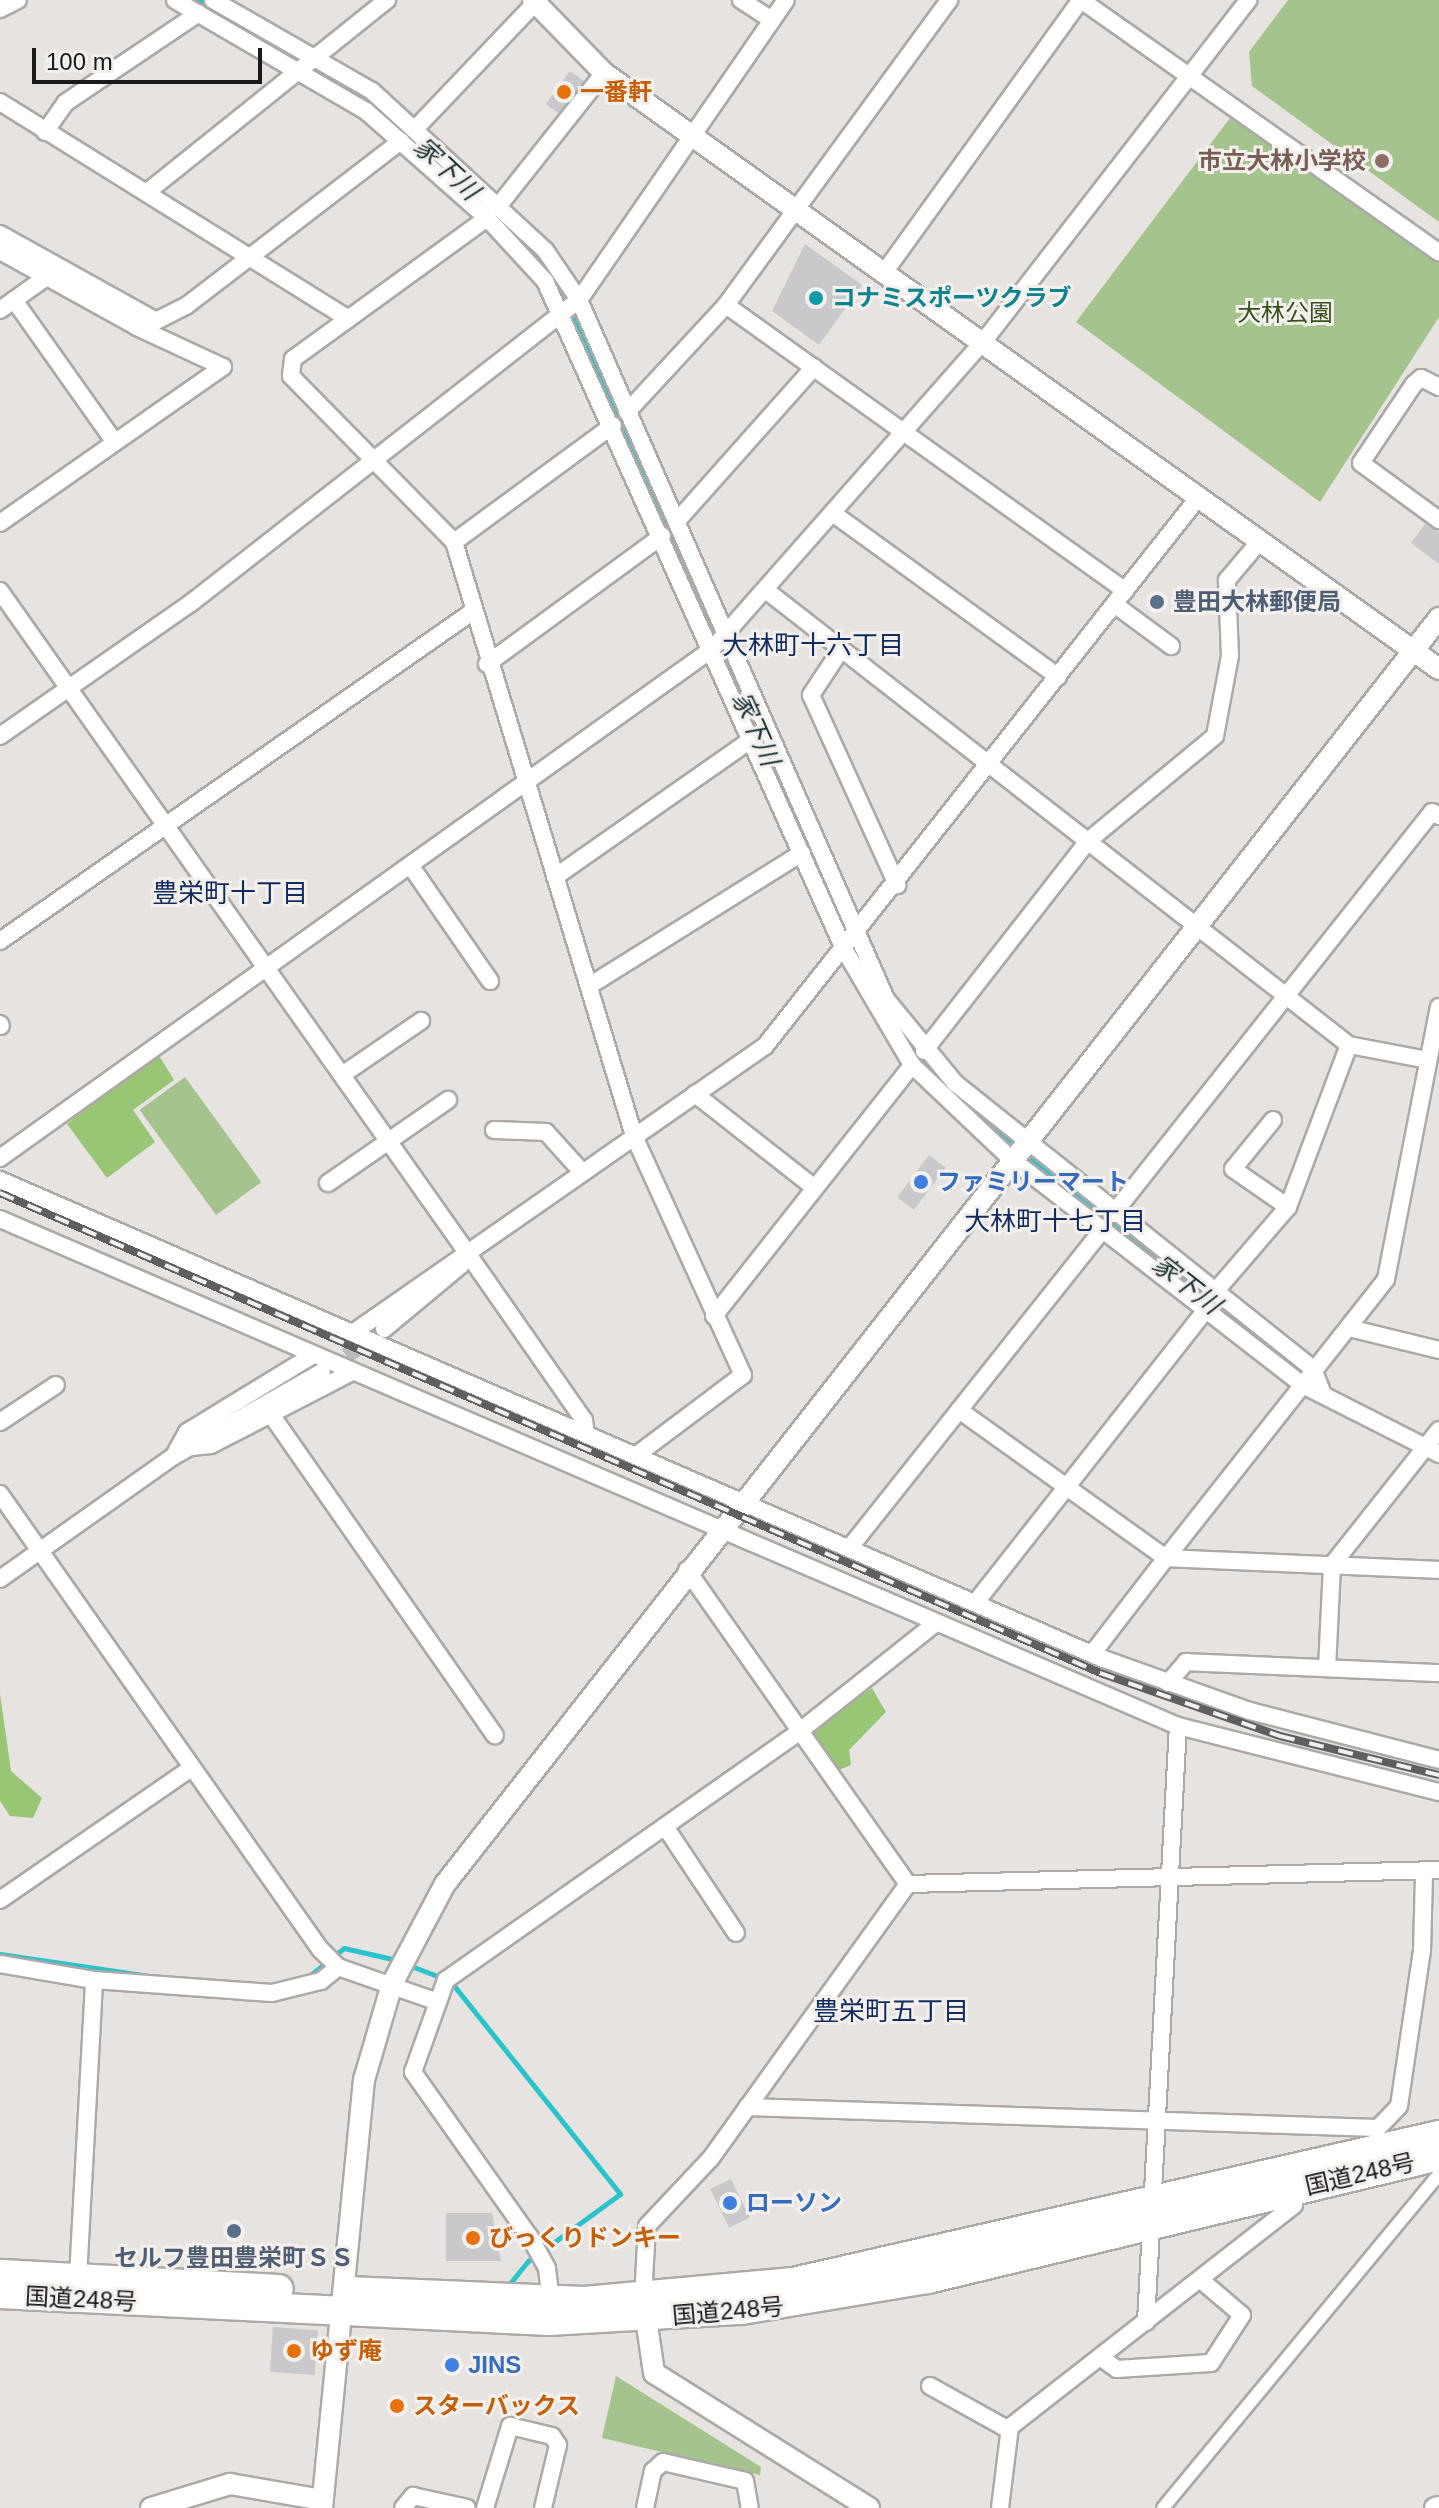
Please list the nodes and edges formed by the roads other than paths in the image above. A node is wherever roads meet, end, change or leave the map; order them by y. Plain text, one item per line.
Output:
1 (18, 0) edge
2 (175, 0) edge
3 (213, 0) edge
4 (357, 0) edge
5 (387, 0) edge
6 (741, 0) edge
7 (786, 0) edge
8 (949, 0) edge
9 (1081, 0) edge
10 (1248, 0) edge
11 (534, 1) edge
12 (0, 9) edge
13 (199, 13) junction
14 (370, 14) junction
15 (772, 20) junction
16 (317, 57) junction
17 (301, 69) junction
18 (604, 73) junction
19 (1189, 78) junction
20 (2, 107) edge
21 (416, 128) junction
22 (45, 132) junction
23 (691, 134) junction
24 (401, 141) junction
25 (146, 193) junction
26 (500, 204) junction
27 (795, 210) junction
28 (487, 218) junction
29 (0, 234) edge
30 (0, 251) edge
31 (1439, 253) edge
32 (250, 258) junction
33 (886, 270) junction
34 (45, 278) junction
35 (579, 300) junction
36 (7, 305) edge
37 (726, 305) junction
38 (563, 312) junction
39 (348, 319) junction
40 (141, 322) junction
41 (983, 342) junction
42 (814, 367) junction
43 (1439, 387) edge
44 (627, 412) junction
45 (613, 425) junction
46 (901, 430) junction
47 (114, 441) junction
48 (379, 460) junction
49 (1198, 498) junction
50 (834, 514) junction
51 (1439, 520) edge
52 (677, 521) junction
53 (0, 523) edge
54 (662, 536) junction
55 (1260, 541) junction
56 (454, 542) junction
57 (0, 591) edge
58 (767, 591) junction
59 (1119, 597) junction
60 (472, 612) junction
61 (1439, 618) edge
62 (726, 635) junction
63 (1171, 646) dead end
64 (1413, 648) junction
65 (712, 649) junction
66 (840, 651) junction
67 (487, 664) junction
68 (1439, 669) edge
69 (1058, 677) junction
70 (66, 691) junction
71 (0, 736) edge
72 (752, 739) junction
73 (990, 765) junction
74 (525, 782) junction
75 (1439, 816) edge
76 (167, 824) junction
77 (1088, 841) junction
78 (802, 853) junction
79 (410, 865) junction
80 (555, 877) junction
81 (897, 885) junction
82 (1192, 924) junction
83 (0, 941) edge
84 (849, 943) junction
85 (265, 969) junction
86 (490, 981) dead end
87 (589, 986) junction
88 (1283, 997) junction
89 (1439, 1007) edge
90 (421, 1021) dead end
91 (1349, 1045) junction
92 (924, 1051) junction
93 (1428, 1060) junction
94 (912, 1065) junction
95 (342, 1075) junction
96 (695, 1094) junction
97 (448, 1100) dead end
98 (1273, 1120) dead end
99 (494, 1130) dead end
100 (634, 1136) junction
101 (390, 1141) junction
102 (1016, 1150) junction
103 (0, 1158) edge
104 (583, 1173) junction
105 (0, 1180) edge
106 (328, 1183) dead end
107 (815, 1188) junction
108 (1288, 1207) junction
109 (0, 1219) edge
110 (1108, 1221) junction
111 (468, 1254) junction
112 (1214, 1293) junction
113 (1206, 1310) junction
114 (714, 1316) junction
115 (1349, 1328) junction
116 (384, 1329) tunnel mouth
117 (354, 1332) junction
118 (1439, 1350) edge
119 (313, 1355) junction
120 (1313, 1369) junction
121 (322, 1372) tunnel mouth
122 (352, 1372) junction
123 (56, 1385) dead end
124 (1303, 1385) junction
125 (1321, 1389) junction
126 (959, 1410) junction
127 (270, 1413) junction
128 (0, 1422) edge
129 (1439, 1430) edge
130 (586, 1435) junction
131 (1432, 1450) edge
132 (180, 1452) junction
133 (635, 1456) junction
134 (1065, 1485) junction
135 (0, 1494) edge
136 (741, 1499) junction
137 (717, 1530) junction
138 (851, 1546) junction
139 (40, 1553) junction
140 (1166, 1558) junction
141 (1332, 1565) junction
142 (687, 1570) junction
143 (1439, 1570) edge
144 (0, 1579) edge
145 (976, 1602) junction
146 (936, 1623) junction
147 (1092, 1654) junction
148 (1327, 1668) junction
149 (1439, 1673) edge
150 (1168, 1683) junction
151 (1178, 1726) junction
152 (800, 1731) junction
153 (495, 1735) dead end
154 (1439, 1760) edge
155 (191, 1768) junction
156 (1439, 1792) edge
157 (666, 1828) junction
158 (1432, 1871) edge
159 (1167, 1880) junction
160 (908, 1884) junction
161 (0, 1900) edge
162 (736, 1933) dead end
163 (0, 1964) edge
164 (338, 1967) junction
165 (94, 1980) junction
166 (392, 1984) junction
167 (435, 2001) junction
168 (747, 2107) junction
169 (1156, 2124) junction
170 (1439, 2135) edge
171 (1367, 2140) junction
172 (1439, 2156) edge
173 (1439, 2174) edge
174 (1293, 2189) junction
175 (1154, 2211) junction
176 (0, 2274) edge
177 (78, 2278) junction
178 (1202, 2281) junction
179 (0, 2294) edge
180 (340, 2300) junction
181 (551, 2301) junction
182 (644, 2309) junction
183 (1146, 2322) junction
184 (1103, 2359) junction
185 (930, 2386) dead end
186 (1010, 2429) junction
187 (323, 2504) edge
188 (857, 2505) edge
189 (151, 2508) edge
190 (403, 2508) edge
191 (467, 2508) edge
192 (485, 2508) edge
193 (543, 2508) edge
194 (645, 2508) edge
195 (750, 2508) edge
196 (1000, 2508) edge
197 (1163, 2508) edge

1 - 12 street
2 - 13 street
3 - 16 street
4 - 14 street
5 - 14 street
6 - 15 street
7 - 15 street
8 - 27 street
9 - 19 street
9 - 33 street
10 - 19 street
11 - 18 street
11 - 21 street
13 - 17 street
13 - 22 street
14 - 16 street
15 - 23 street
16 - 17 street
16 - 21 street
17 - 24 street
17 - 25 street
18 - 23 street
18 - 26 street
19 - 31 street
19 - 41 street
20 - 22 street
21 - 26 street
22 - 25 street
23 - 27 street
23 - 35 street
24 - 28 street
24 - 32 street
25 - 32 street
26 - 35 street
27 - 33 street
27 - 37 street
28 - 38 street
28 - 39 street
29 - 40 street
30 - 34 street
32 - 39 street
32 - 40 street
33 - 41 street
34 - 36 street
34 - 40 street
35 - 38 street
35 - 44 street
36 - 47 street
37 - 42 street
37 - 44 street
38 - 45 street
38 - 48 street
39 - 48 street
40 - 47 street
41 - 46 street
41 - 49 street
42 - 46 street
42 - 52 street
43 - 51 street
44 - 52 street
45 - 54 street
45 - 56 street
46 - 50 street
46 - 59 street
47 - 53 street
48 - 56 street
48 - 70 street
49 - 55 street
49 - 59 street
50 - 58 street
50 - 69 street
52 - 62 street
54 - 65 street
54 - 67 street
55 - 64 street
55 - 77 street
56 - 60 street
57 - 70 street
58 - 62 street
58 - 66 street
59 - 63 street
59 - 69 street
60 - 67 street
60 - 76 street
61 - 64 street
62 - 65 street
62 - 84 street
64 - 68 street
64 - 82 street
65 - 72 street
65 - 74 street
66 - 73 street
66 - 81 street
67 - 74 street
69 - 73 street
70 - 71 street
70 - 76 street
72 - 78 street
72 - 80 street
73 - 77 street
73 - 81 street
74 - 79 street
74 - 80 street
75 - 88 street
76 - 83 street
76 - 85 street
77 - 82 street
77 - 92 street
78 - 84 street
78 - 87 street
79 - 85 street
79 - 86 street
80 - 87 street
81 - 84 street
82 - 88 street
82 - 102 street
84 - 92 street
84 - 94 street
84 - 96 street
85 - 95 street
85 - 103 street
87 - 100 street
88 - 91 street
88 - 110 street
89 - 93 street
90 - 95 street
91 - 93 street
91 - 108 street
92 - 102 street
93 - 115 street
94 - 102 street
94 - 107 street
95 - 101 street
96 - 100 street
96 - 107 street
97 - 101 street
98 - 108 street
99 - 104 street
100 - 104 street
100 - 114 street
101 - 106 street
101 - 111 street
102 - 110 street
102 - 136 street
104 - 111 street
105 - 117 street
107 - 114 street
108 - 112 street
109 - 119 street
110 - 112 street
110 - 113 street
110 - 126 street
111 - 116 street
111 - 117 street
111 - 130 street
112 - 120 street
113 - 124 street
113 - 134 street
114 - 133 street
115 - 118 street
115 - 120 street
117 - 130 street
119 - 122 street
119 - 132 street
120 - 124 street
120 - 125 street
121 - 132 street
122 - 127 street
122 - 137 street
123 - 128 street
124 - 125 street
124 - 140 street
125 - 131 street
126 - 134 street
126 - 138 street
127 - 132 street
127 - 153 street
129 - 131 street
130 - 133 street
131 - 141 street
132 - 139 street
133 - 136 street
134 - 140 street
134 - 145 street
135 - 139 street
136 - 137 street
136 - 138 street
137 - 142 street
137 - 146 street
138 - 145 street
139 - 144 street
139 - 155 street
140 - 141 street
140 - 147 street
141 - 143 street
141 - 148 street
142 - 152 street
142 - 166 street
145 - 147 street
146 - 151 street
146 - 152 street
147 - 150 street
148 - 149 street
148 - 150 street
150 - 154 street
151 - 156 street
151 - 159 street
152 - 157 street
152 - 160 street
155 - 161 street
155 - 164 street
157 - 162 street
157 - 167 street
158 - 159 street
158 - 171 street
159 - 160 street
159 - 169 street
160 - 168 street
163 - 165 street
164 - 165 street
164 - 166 street
165 - 177 street
166 - 167 street
166 - 180 street
167 - 181 street
168 - 169 street
168 - 182 street
169 - 171 street
169 - 175 street
170 - 171 highway, 国道248号
171 - 175 highway, 国道248号
172 - 174 highway, 国道248号
173 - 197 street
174 - 175 highway, 国道248号
174 - 178 street
175 - 182 highway, 国道248号
175 - 183 street
176 - 177 highway, 国道248号
177 - 180 highway, 国道248号
178 - 183 street
178 - 184 street
179 - 180 highway, 国道248号
180 - 181 highway, 国道248号
180 - 182 highway, 国道248号
180 - 187 street
181 - 182 highway, 国道248号
182 - 188 street
183 - 184 street
184 - 186 street
185 - 186 street
186 - 196 street
187 - 189 street
190 - 191 street
192 - 193 street
194 - 195 street

